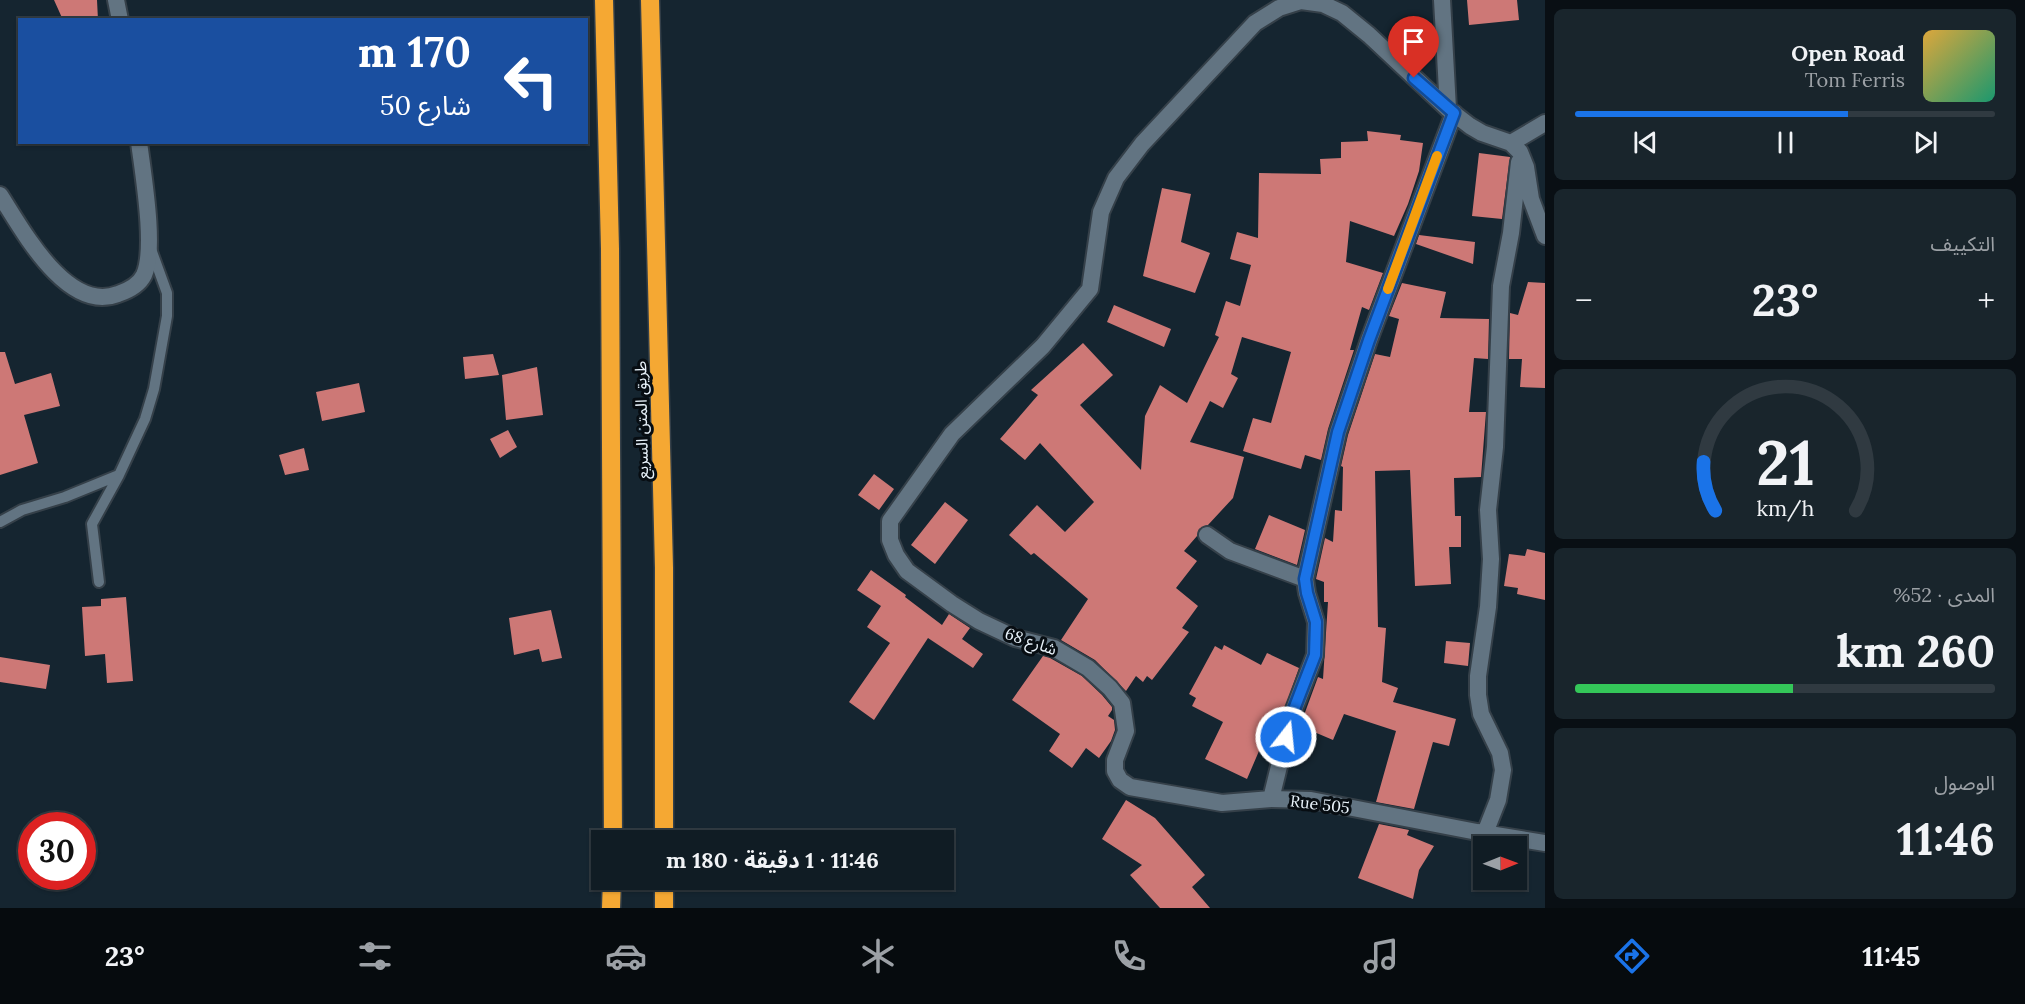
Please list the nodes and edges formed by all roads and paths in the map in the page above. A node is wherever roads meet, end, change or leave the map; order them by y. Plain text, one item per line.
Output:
1 (116, 0) edge
2 (604, 0) edge
3 (650, 0) edge
4 (1442, 0) edge
5 (120, 18) edge
6 (1451, 111) junction
7 (1545, 123) edge
8 (140, 144) edge
9 (1515, 147) junction
10 (0, 195) edge
11 (1545, 236) edge
12 (150, 245) junction
13 (119, 475) junction
14 (0, 522) edge
15 (1207, 536) dead end
16 (1305, 579) junction
17 (99, 582) dead end
18 (1271, 799) junction
19 (613, 830) edge
20 (664, 830) edge
21 (1485, 833) junction
22 (1545, 843) edge
23 (612, 890) edge
24 (664, 890) edge
25 (611, 908) edge
26 (664, 908) edge

1 - 5 street
2 - 19 highway, طريق المتن السريع
3 - 20 highway, طريق المتن السريع
4 - 6 street
6 - 9 street
6 - 16 street, Rue 505
6 - 18 street, شارع 68
7 - 9 street
8 - 12 street
9 - 11 street
9 - 21 street
10 - 12 street
12 - 13 lane
13 - 14 lane
13 - 17 lane
15 - 16 street
16 - 18 street, Rue 505
18 - 21 street, Rue 505
21 - 22 street, Rue 505
23 - 25 highway
24 - 26 highway

